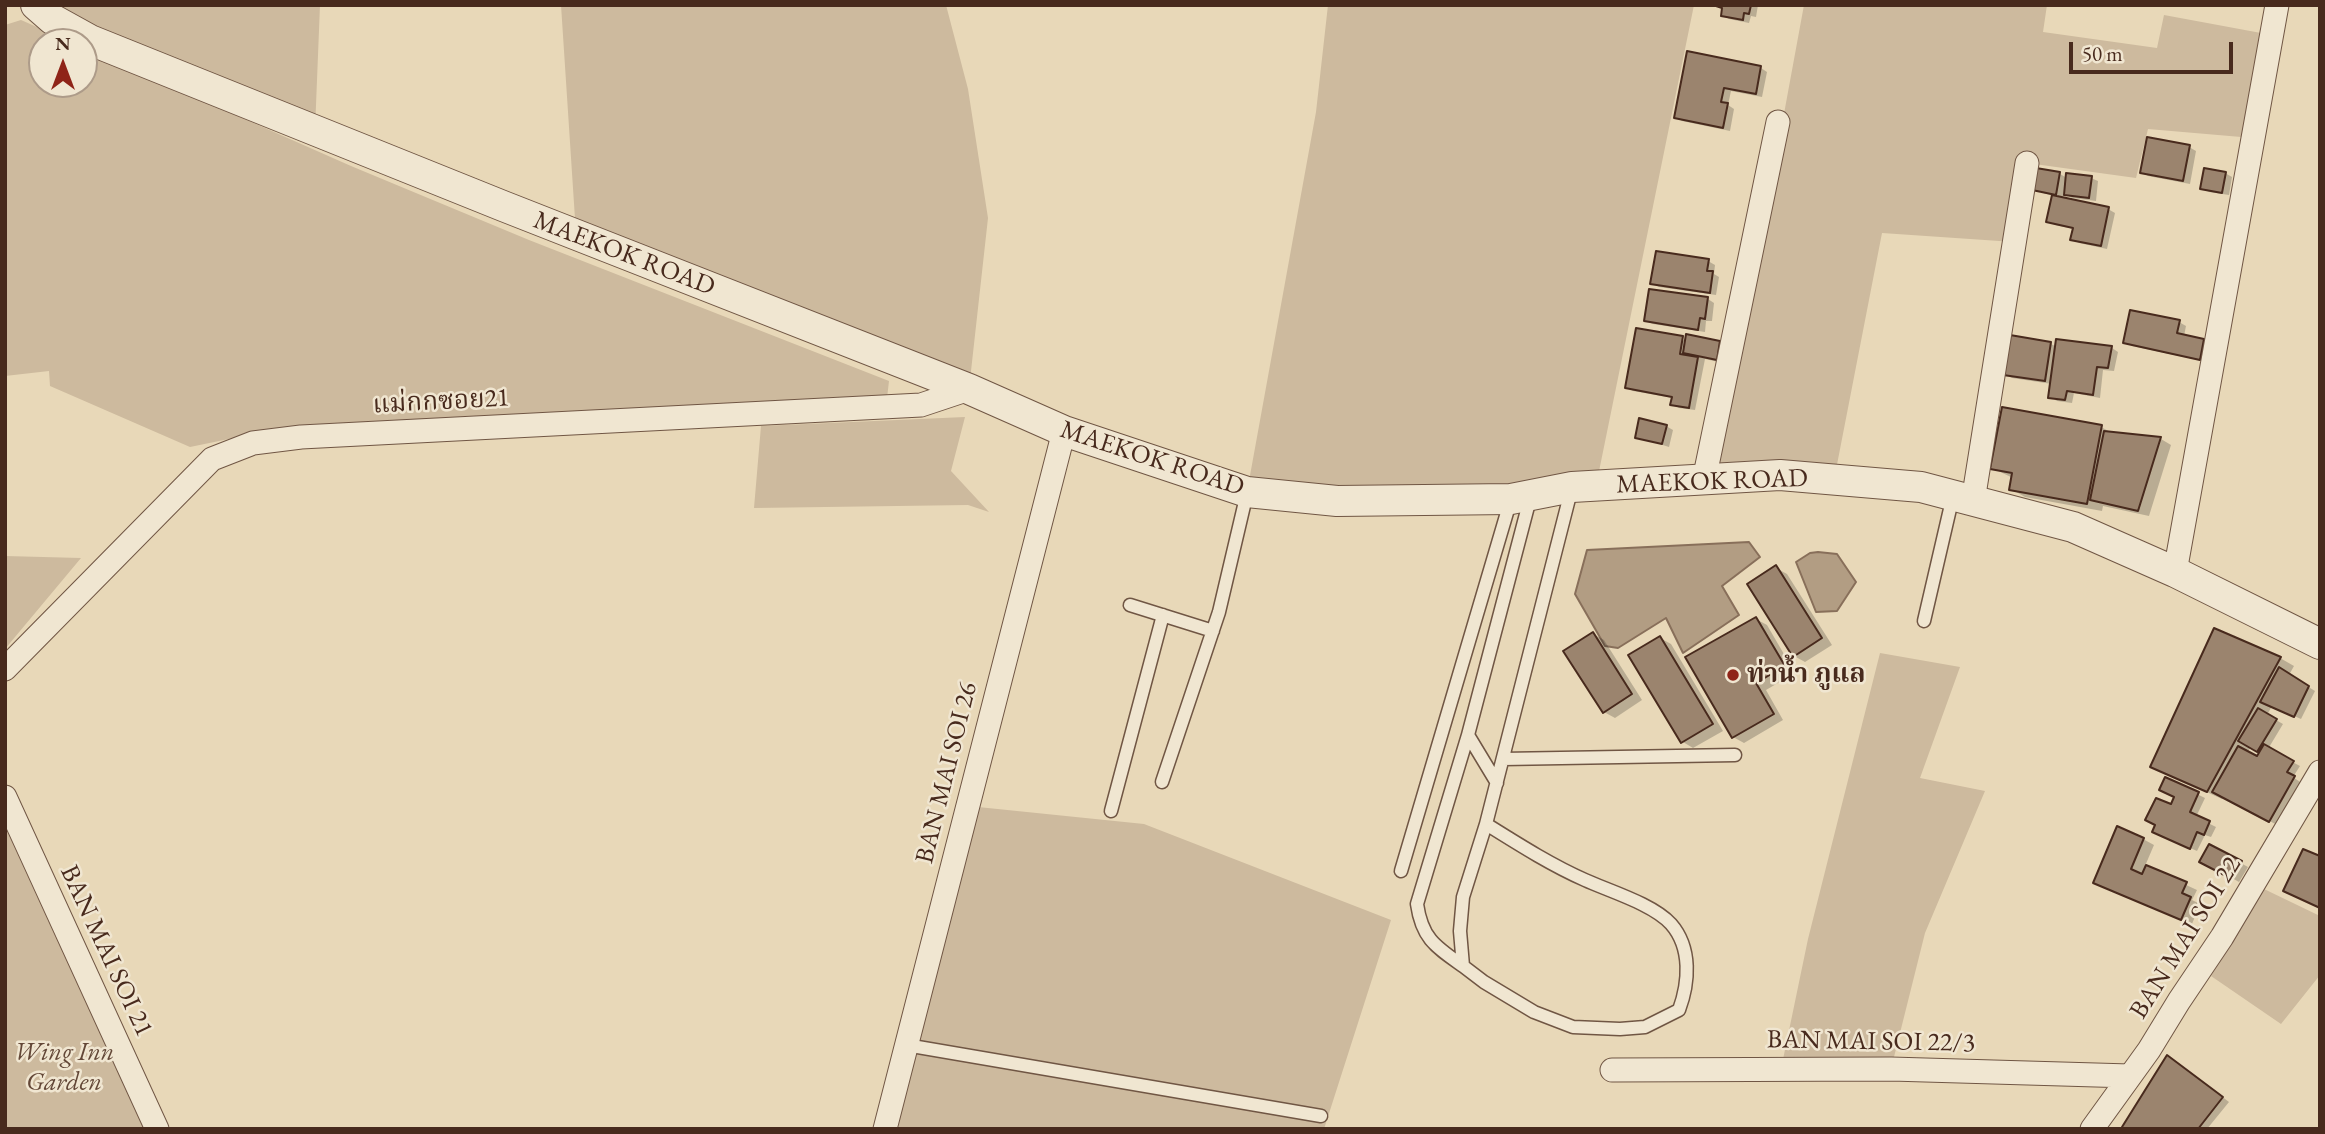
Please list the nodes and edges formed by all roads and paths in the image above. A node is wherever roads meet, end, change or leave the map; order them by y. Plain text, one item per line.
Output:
1 (36, 5) edge
2 (2277, 5) edge
3 (1779, 122) dead end
4 (2027, 163) dead end
5 (969, 389) junction
6 (1064, 431) junction
7 (1704, 480) junction
8 (1572, 487) junction
9 (1247, 492) junction
10 (1521, 497) junction
11 (1963, 498) junction
12 (2175, 572) junction
13 (1130, 605) dead end
14 (1163, 615) junction
15 (1924, 621) dead end
16 (1213, 631) junction
17 (2320, 643) edge
18 (5, 668) edge
19 (1468, 735) junction
20 (1735, 755) dead end
21 (1503, 759) junction
22 (2320, 772) edge
23 (1162, 782) dead end
24 (1497, 783) junction
25 (5, 797) edge
26 (1111, 811) dead end
27 (1486, 824) junction
28 (1401, 871) dead end
29 (1463, 966) junction
30 (906, 1045) junction
31 (1612, 1070) dead end
32 (2130, 1076) junction
33 (1321, 1116) dead end
34 (157, 1129) edge
35 (885, 1129) edge
36 (2092, 1129) edge

1 - 5 street, MAEKOK ROAD
2 - 12 street
3 - 7 street
4 - 11 street
5 - 6 street, MAEKOK ROAD
5 - 18 street, แม่กกซอย21
6 - 9 street, MAEKOK ROAD
6 - 30 street, BAN MAI SOI 26
7 - 8 street, MAEKOK ROAD
7 - 11 street, MAEKOK ROAD
8 - 10 street, MAEKOK ROAD
8 - 21 lane
9 - 10 street, MAEKOK ROAD
9 - 16 lane
10 - 19 lane
10 - 28 lane
11 - 12 street, MAEKOK ROAD
11 - 15 lane
12 - 17 street, MAEKOK ROAD
13 - 14 lane
14 - 16 lane
14 - 26 lane
16 - 23 lane
19 - 24 lane
19 - 29 lane
20 - 21 lane
21 - 24 lane
22 - 32 street, BAN MAI SOI 22
24 - 27 lane
25 - 34 street, BAN MAI SOI 21
27 - 29 lane
27 - 29 lane
30 - 33 lane
30 - 35 street, BAN MAI SOI 26
31 - 32 street, BAN MAI SOI 22/3
32 - 36 street, BAN MAI SOI 22

